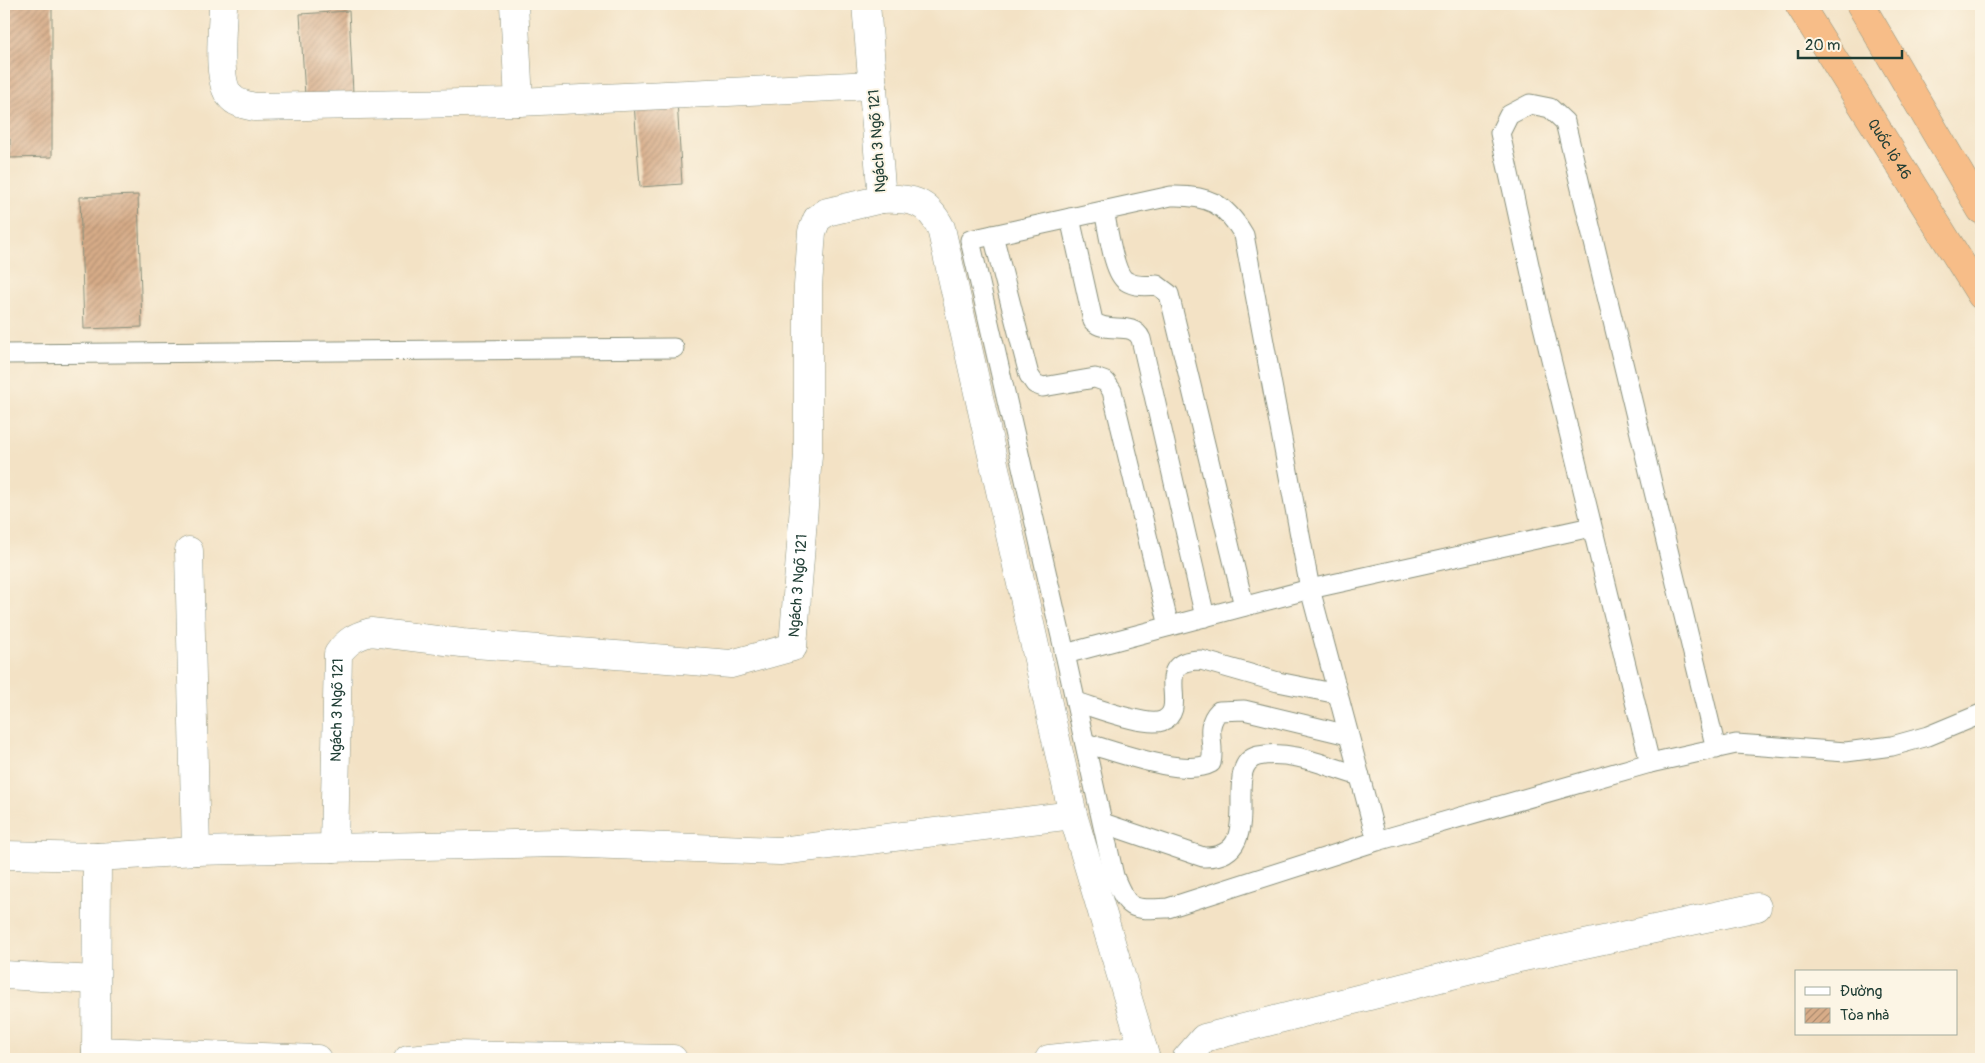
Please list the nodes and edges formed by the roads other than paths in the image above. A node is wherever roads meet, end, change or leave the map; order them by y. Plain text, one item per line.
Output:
1 (223, 4) edge
2 (514, 4) edge
3 (866, 4) edge
4 (1799, 4) edge
5 (1860, 4) edge
6 (873, 85) junction
7 (519, 102) junction
8 (882, 199) junction
9 (1981, 210) edge
10 (1104, 211) junction
11 (1070, 218) junction
12 (992, 235) junction
13 (1981, 295) edge
14 (674, 348) dead end
15 (4, 354) edge
16 (1591, 527) junction
17 (189, 551) dead end
18 (1310, 589) junction
19 (1244, 606) junction
20 (1205, 617) junction
21 (1169, 626) junction
22 (1066, 654) junction
23 (1338, 694) junction
24 (1076, 702) junction
25 (1981, 714) edge
26 (1348, 735) junction
27 (1085, 743) junction
28 (1716, 749) junction
29 (1650, 763) junction
30 (1360, 776) junction
31 (1073, 815) junction
32 (1102, 823) junction
33 (1377, 841) junction
34 (334, 848) junction
35 (196, 851) junction
36 (4, 855) edge
37 (97, 857) junction
38 (1757, 907) dead end
39 (4, 975) edge
40 (96, 980) junction
41 (1145, 1054) edge
42 (96, 1055) edge
43 (317, 1059) edge
44 (408, 1059) edge
45 (673, 1059) edge
46 (1049, 1059) edge
47 (1186, 1059) edge

1 - 7 street
2 - 7 street
3 - 6 street, Ngách 3 Ngõ 121
4 - 13 highway, Quốc lộ 46
5 - 9 highway
6 - 7 street
6 - 8 street, Ngách 3 Ngõ 121
8 - 31 street
8 - 34 street, Ngách 3 Ngõ 121
10 - 11 lane
10 - 18 lane
10 - 19 lane
11 - 12 lane
11 - 20 lane
12 - 21 lane
12 - 22 lane
14 - 15 lane
16 - 18 lane
16 - 28 lane
16 - 29 lane
17 - 35 street
18 - 19 lane
18 - 23 lane
19 - 20 lane
20 - 21 lane
21 - 22 lane
22 - 24 lane
23 - 24 lane
23 - 26 lane
24 - 27 lane
25 - 28 lane
26 - 27 lane
26 - 30 lane
27 - 32 lane
28 - 29 lane
29 - 33 lane
30 - 32 lane
30 - 33 lane
31 - 34 street
31 - 41 street
32 - 33 lane
34 - 35 street
35 - 37 street
36 - 37 street
37 - 40 street
38 - 47 street
39 - 40 street
40 - 42 street
41 - 46 street
42 - 43 street
44 - 45 street

